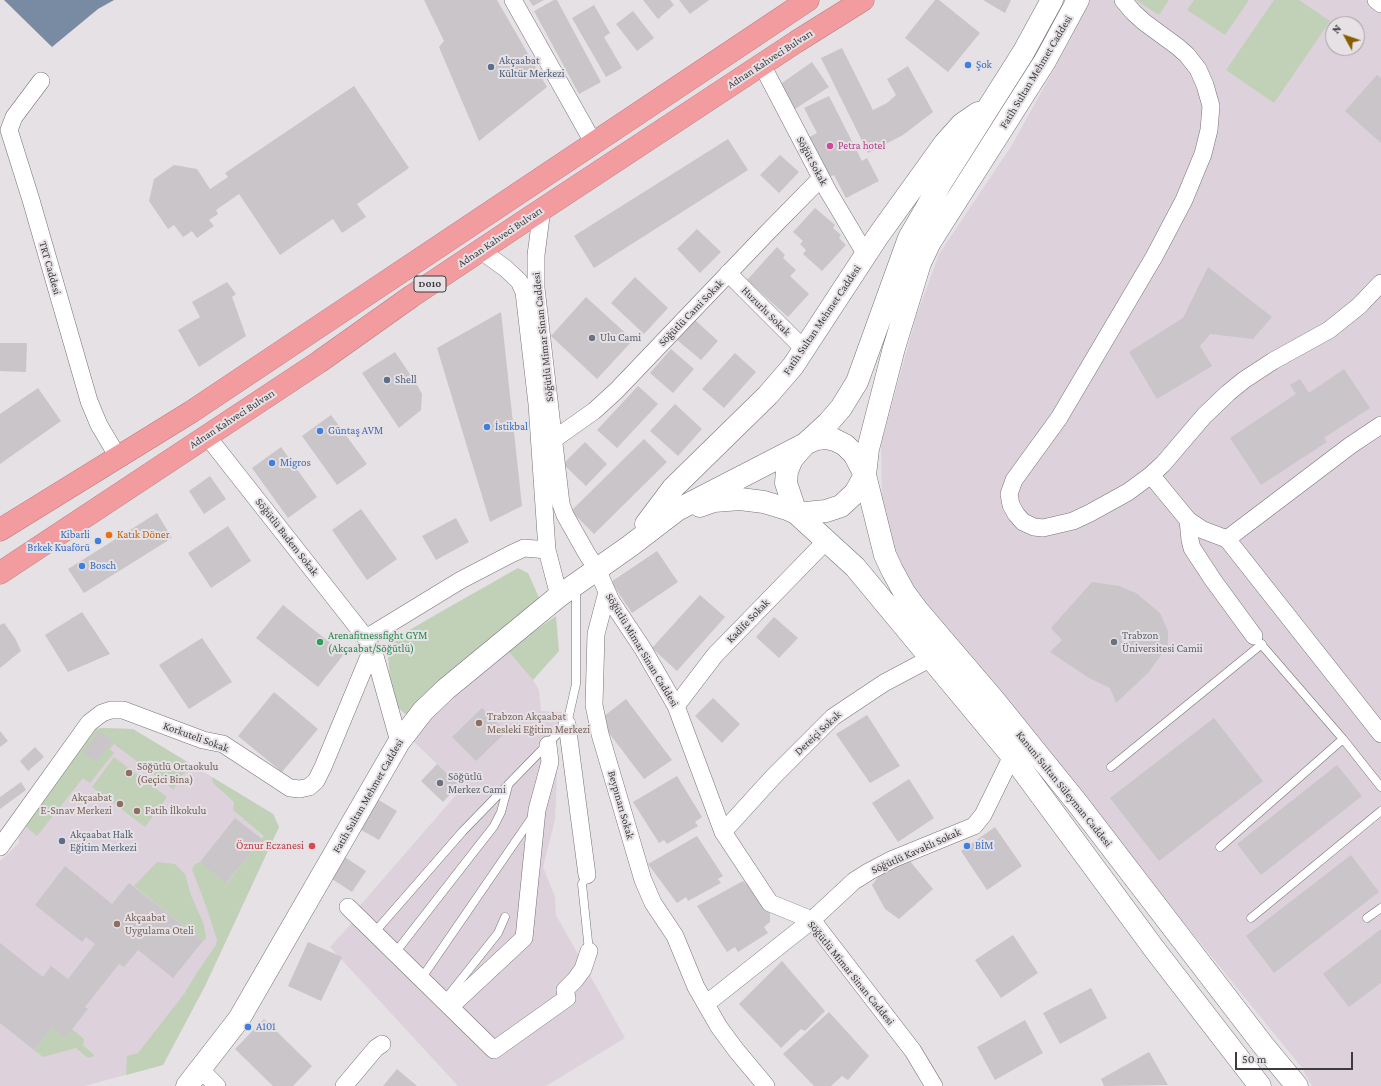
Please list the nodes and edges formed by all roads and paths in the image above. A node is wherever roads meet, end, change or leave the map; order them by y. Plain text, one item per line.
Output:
1 (513, 0) edge
2 (808, 0) edge
3 (863, 0) edge
4 (1052, 0) edge
5 (1078, 0) edge
6 (1123, 0) edge
7 (1376, 0) edge
8 (1381, 4) edge
9 (762, 64) junction
10 (41, 81) dead end
11 (990, 106) junction
12 (593, 142) junction
13 (821, 178) junction
14 (542, 209) junction
15 (480, 250) junction
16 (866, 255) junction
17 (728, 273) junction
18 (1381, 283) edge
19 (805, 350) junction
20 (1381, 425) edge
21 (207, 436) junction
22 (553, 440) junction
23 (805, 444) junction
24 (118, 456) junction
25 (865, 475) junction
26 (1151, 475) junction
27 (796, 513) junction
28 (1188, 520) junction
29 (653, 527) junction
30 (0, 530) edge
31 (1227, 539) junction
32 (826, 541) junction
33 (630, 546) junction
34 (547, 550) junction
35 (597, 569) junction
36 (0, 573) edge
37 (568, 590) junction
38 (607, 592) junction
39 (1258, 640) junction
40 (369, 644) junction
41 (930, 658) junction
42 (676, 706) junction
43 (567, 724) junction
44 (1381, 734) edge
45 (1343, 739) junction
46 (399, 742) junction
47 (548, 745) junction
48 (1012, 756) junction
49 (1111, 767) dead end
50 (508, 784) junction
51 (1381, 787) edge
52 (538, 810) junction
53 (1381, 811) edge
54 (723, 832) junction
55 (3, 836) edge
56 (1220, 847) dead end
57 (587, 875) joint
58 (348, 907) dead end
59 (1381, 908) edge
60 (504, 916) dead end
61 (1251, 918) dead end
62 (1367, 918) dead end
63 (812, 920) junction
64 (374, 933) junction
65 (589, 951) joint
66 (395, 953) junction
67 (421, 979) junction
68 (447, 1004) junction
69 (706, 1004) junction
70 (382, 1044) dead end
71 (194, 1078) edge
72 (217, 1086) edge
73 (344, 1086) edge
74 (766, 1086) edge
75 (934, 1086) edge
76 (1260, 1086) edge
77 (1297, 1086) edge

1 - 12 street
2 - 12 highway, D010
3 - 9 highway, Adnan Kahveci Bulvarı / D010
4 - 11 street, Fatih Sultan Mehmet Caddesi
5 - 25 street, Fatih Sultan Mehmet Caddesi
6 - 26 street
7 - 8 street
9 - 13 street, Söğüt Sokak
9 - 14 highway, Adnan Kahveci Bulvarı / D010
10 - 24 street, TRT Caddesi
11 - 16 street, Fatih Sultan Mehmet Caddesi
11 - 23 street, Fatih Sultan Mehmet Caddesi
12 - 24 highway, D010
13 - 16 street, Söğüt Sokak
13 - 17 street, Söğütlü Cami Sokak
14 - 15 highway, Adnan Kahveci Bulvarı / D010
14 - 22 street, Söğütlü Mimar Sinan Caddesi
15 - 21 highway, Adnan Kahveci Bulvarı / D010
15 - 34 street, Söğütlü Mimar Sinan Caddesi
16 - 19 street, Fatih Sultan Mehmet Caddesi
17 - 19 street, Huzurlu Sokak
17 - 22 street, Söğütlü Cami Sokak
18 - 26 street
19 - 33 street, Fatih Sultan Mehmet Caddesi
20 - 31 street
21 - 36 highway, Adnan Kahveci Bulvarı / D010
21 - 40 street, Söğütlü Badem Sokak
22 - 35 street, Söğütlü Mimar Sinan Caddesi
23 - 25 street, Fatih Sultan Mehmet Caddesi
23 - 27 street, Fatih Sultan Mehmet Caddesi
23 - 29 street, Fatih Sultan Mehmet Caddesi
24 - 30 highway, D010
25 - 27 street, Fatih Sultan Mehmet Caddesi
25 - 77 street, Kanuni Sultan Süleyman Caddesi
26 - 28 street
27 - 29 street, Fatih Sultan Mehmet Caddesi
27 - 32 street, Kanuni Sultan Süleyman Caddesi
28 - 31 street
28 - 39 street
29 - 33 street, Fatih Sultan Mehmet Caddesi
31 - 44 street
32 - 41 street, Kanuni Sultan Süleyman Caddesi
32 - 42 street, Kadife Sokak
33 - 35 street, Fatih Sultan Mehmet Caddesi
34 - 37 street, Söğütlü Mimar Sinan Caddesi
34 - 40 street
35 - 37 street, Fatih Sultan Mehmet Caddesi
35 - 38 street, Söğütlü Mimar Sinan Caddesi
37 - 43 lane
37 - 46 street, Fatih Sultan Mehmet Caddesi
38 - 42 street, Söğütlü Mimar Sinan Caddesi
38 - 69 street, Beypınarı Sokak
39 - 45 lane
39 - 49 lane
40 - 46 street, Söğütlü Badem Sokak
40 - 55 street, Korkuteli Sokak
41 - 48 street, Kanuni Sultan Süleyman Caddesi
41 - 54 street, Dereiçi Sokak
42 - 54 street, Söğütlü Mimar Sinan Caddesi
43 - 47 lane
43 - 57 street
45 - 51 lane
45 - 56 lane
46 - 71 street, Fatih Sultan Mehmet Caddesi
47 - 50 lane
47 - 52 street
48 - 63 street, Söğütlü Kavaklı Sokak
48 - 76 street, Kanuni Sultan Süleyman Caddesi
50 - 64 lane
50 - 66 lane
52 - 67 lane
52 - 68 street
53 - 61 lane
54 - 63 street, Söğütlü Mimar Sinan Caddesi
57 - 65 lane
58 - 64 street
59 - 62 lane
60 - 68 lane
63 - 69 street, Söğütlü Kavaklı Sokak
63 - 75 street, Söğütlü Mimar Sinan Caddesi
64 - 66 street
65 - 68 street
66 - 67 street
67 - 68 street
69 - 74 street, Beypınarı Sokak
70 - 73 street
71 - 72 street

